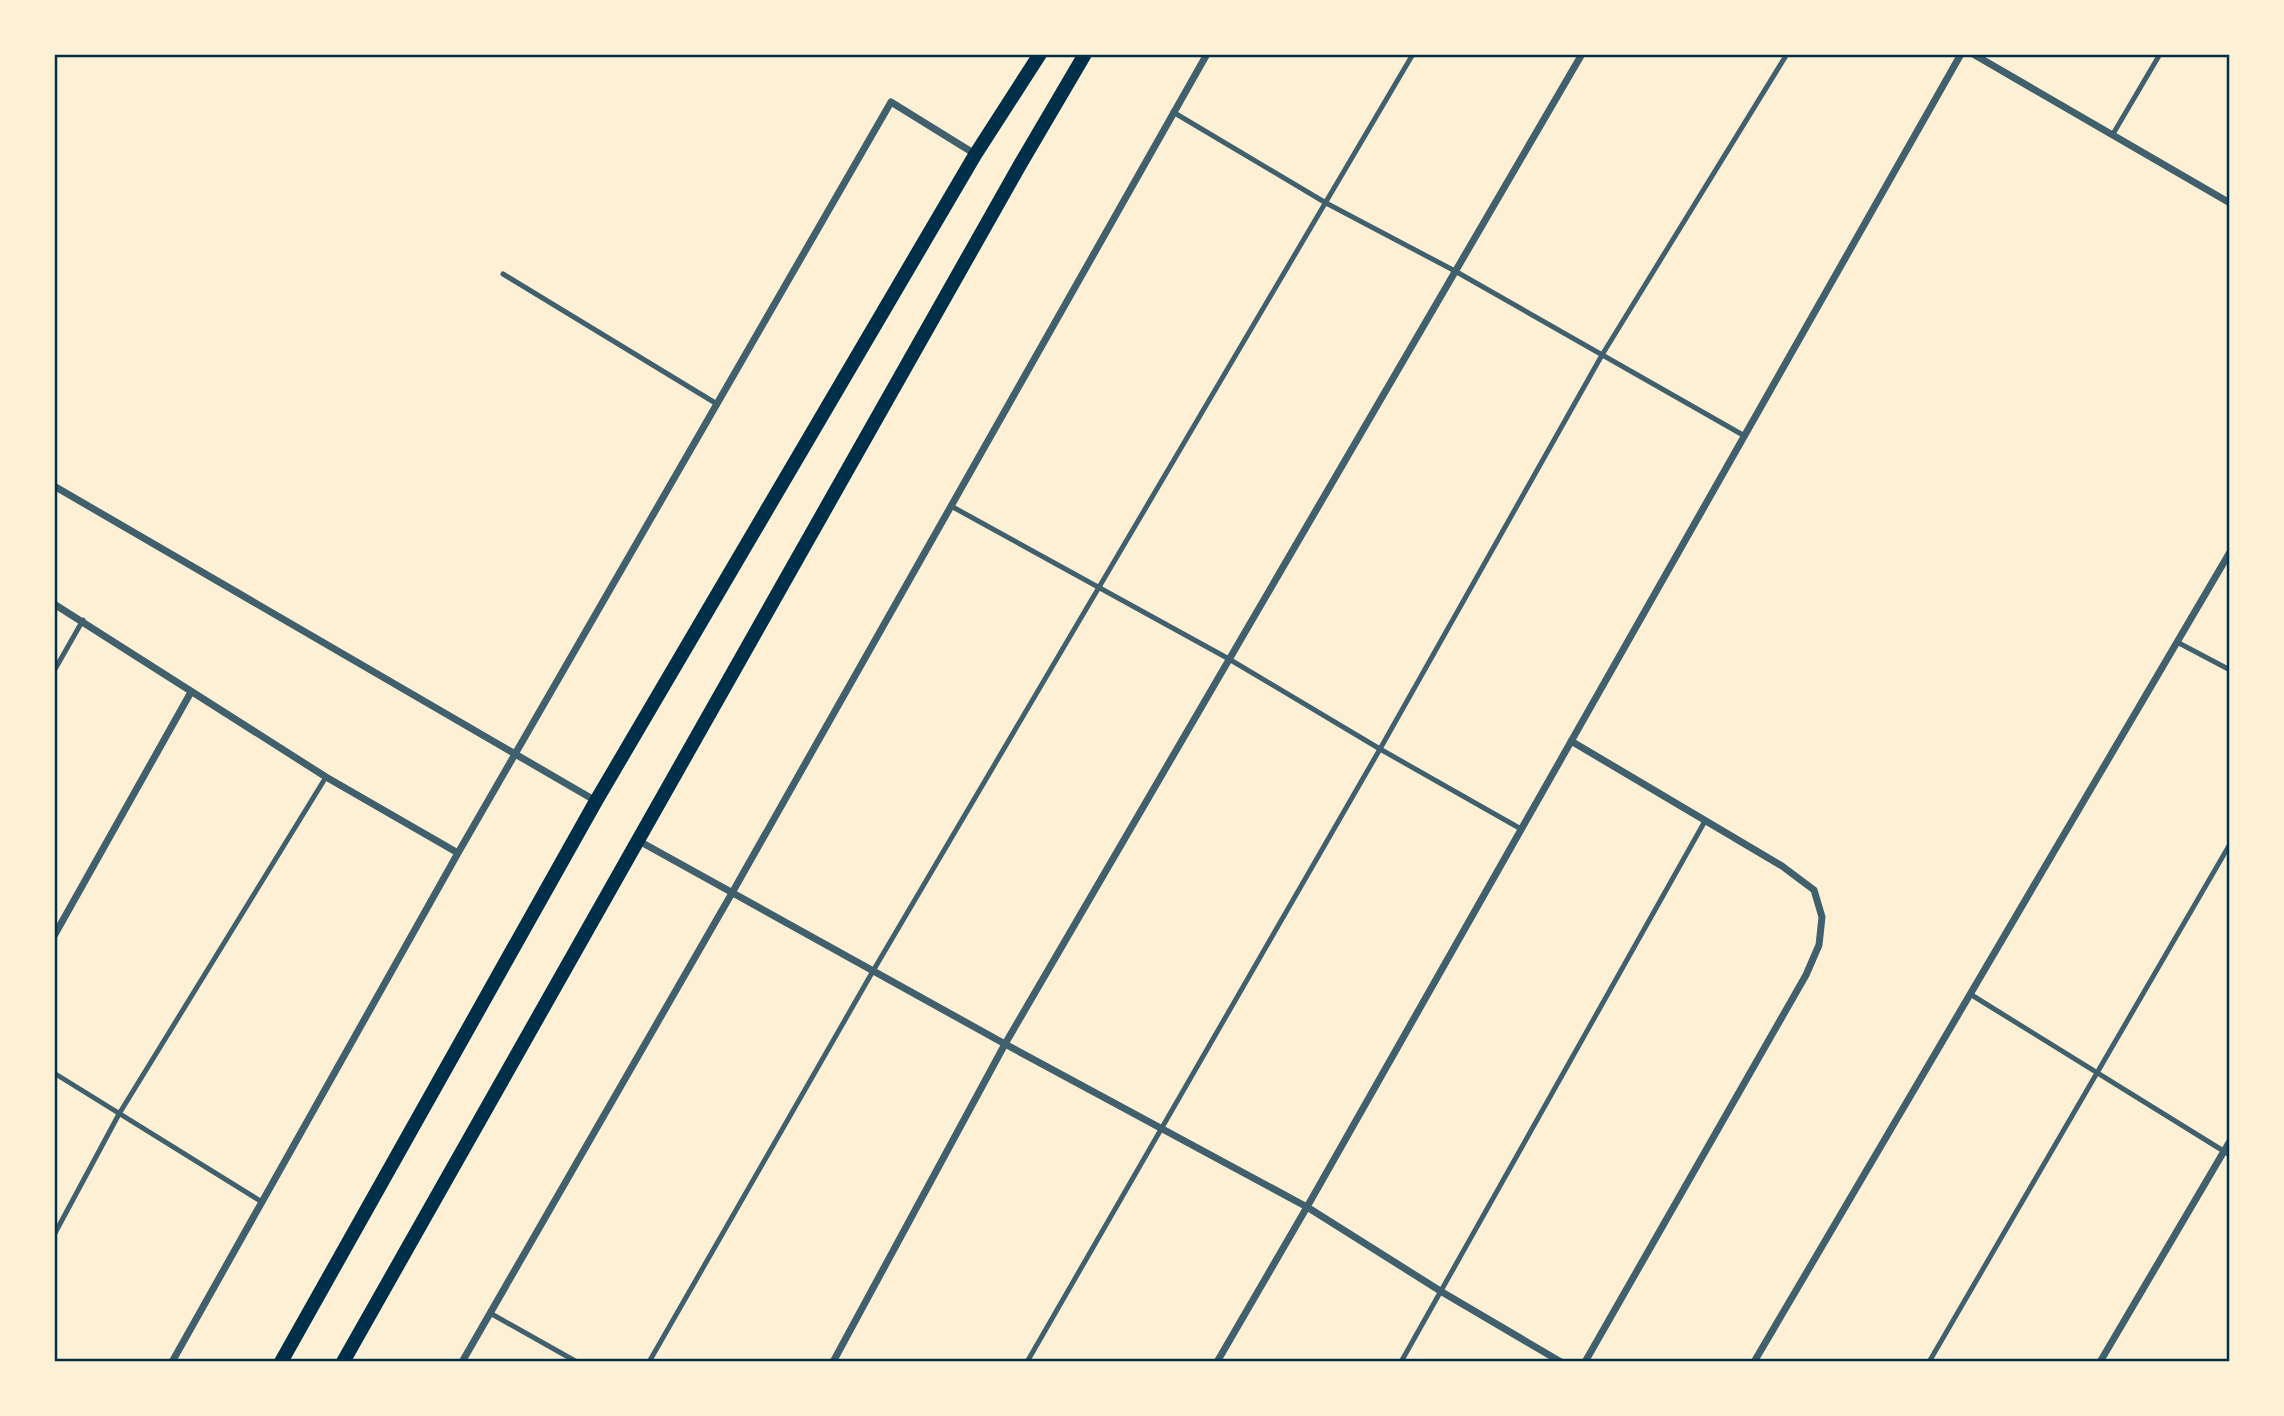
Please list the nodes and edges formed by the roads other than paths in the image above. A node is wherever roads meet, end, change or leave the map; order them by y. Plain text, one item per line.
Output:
1 (1040, 54) edge
2 (1085, 54) edge
3 (1207, 54) edge
4 (1413, 54) edge
5 (1582, 54) edge
6 (1787, 54) edge
7 (1961, 54) edge
8 (1973, 54) edge
9 (2160, 54) edge
10 (1173, 112) junction
11 (2113, 134) junction
12 (975, 155) junction
13 (2230, 202) edge
14 (1326, 203) junction
15 (1455, 271) junction
16 (503, 274) dead end
17 (1602, 355) junction
18 (717, 404) junction
19 (1743, 435) junction
20 (54, 486) edge
21 (951, 506) junction
22 (2230, 552) edge
23 (1099, 589) junction
24 (54, 604) edge
25 (83, 620) junction
26 (2177, 642) junction
27 (1229, 659) junction
28 (2230, 670) edge
29 (54, 671) edge
30 (191, 692) junction
31 (1571, 741) junction
32 (1380, 749) junction
33 (516, 754) junction
34 (326, 777) junction
35 (596, 801) junction
36 (1705, 821) junction
37 (1521, 829) junction
38 (639, 841) junction
39 (2230, 844) edge
40 (458, 853) junction
41 (732, 893) junction
42 (54, 936) edge
43 (873, 971) junction
44 (1970, 994) junction
45 (1006, 1044) junction
46 (54, 1073) edge
47 (2098, 1075) junction
48 (119, 1114) junction
49 (1162, 1128) junction
50 (2230, 1141) edge
51 (2227, 1153) edge
52 (262, 1202) junction
53 (1307, 1207) junction
54 (54, 1235) edge
55 (1443, 1292) junction
56 (490, 1313) junction
57 (172, 1362) edge
58 (281, 1362) edge
59 (343, 1362) edge
60 (462, 1362) edge
61 (576, 1362) edge
62 (649, 1362) edge
63 (832, 1362) edge
64 (1027, 1362) edge
65 (1217, 1362) edge
66 (1401, 1362) edge
67 (1561, 1362) edge
68 (1585, 1362) edge
69 (1754, 1362) edge
70 (1929, 1362) edge
71 (2100, 1362) edge

1 - 12 main road
2 - 38 main road
3 - 10 street
4 - 14 lane
5 - 15 street
6 - 17 lane
7 - 19 street
8 - 11 street
9 - 11 lane
10 - 14 lane
10 - 21 street
11 - 13 street
12 - 18 street
12 - 35 main road
14 - 15 lane
14 - 23 lane
15 - 17 lane
15 - 27 street
16 - 18 lane
17 - 19 lane
17 - 32 lane
18 - 33 street
19 - 31 street
20 - 33 street
21 - 23 lane
21 - 41 street
22 - 26 street
23 - 27 lane
23 - 43 lane
24 - 25 street
25 - 29 lane
25 - 30 street
26 - 28 lane
26 - 44 street
27 - 32 lane
27 - 45 street
30 - 34 street
30 - 42 street
31 - 36 street
31 - 37 street
32 - 37 lane
32 - 49 lane
33 - 35 street
33 - 40 street
34 - 40 street
34 - 48 lane
35 - 58 main road
36 - 55 lane
36 - 68 street
37 - 53 street
38 - 41 street
38 - 59 main road
39 - 47 lane
40 - 52 street
41 - 43 street
41 - 56 street
43 - 45 street
43 - 62 lane
44 - 47 lane
44 - 69 street
45 - 49 street
45 - 63 street
46 - 48 lane
47 - 51 lane
47 - 70 lane
48 - 52 lane
48 - 54 lane
49 - 53 street
49 - 64 lane
50 - 51 street
51 - 71 street
52 - 57 street
53 - 55 street
53 - 65 street
55 - 66 lane
55 - 67 street
56 - 60 street
56 - 61 lane

